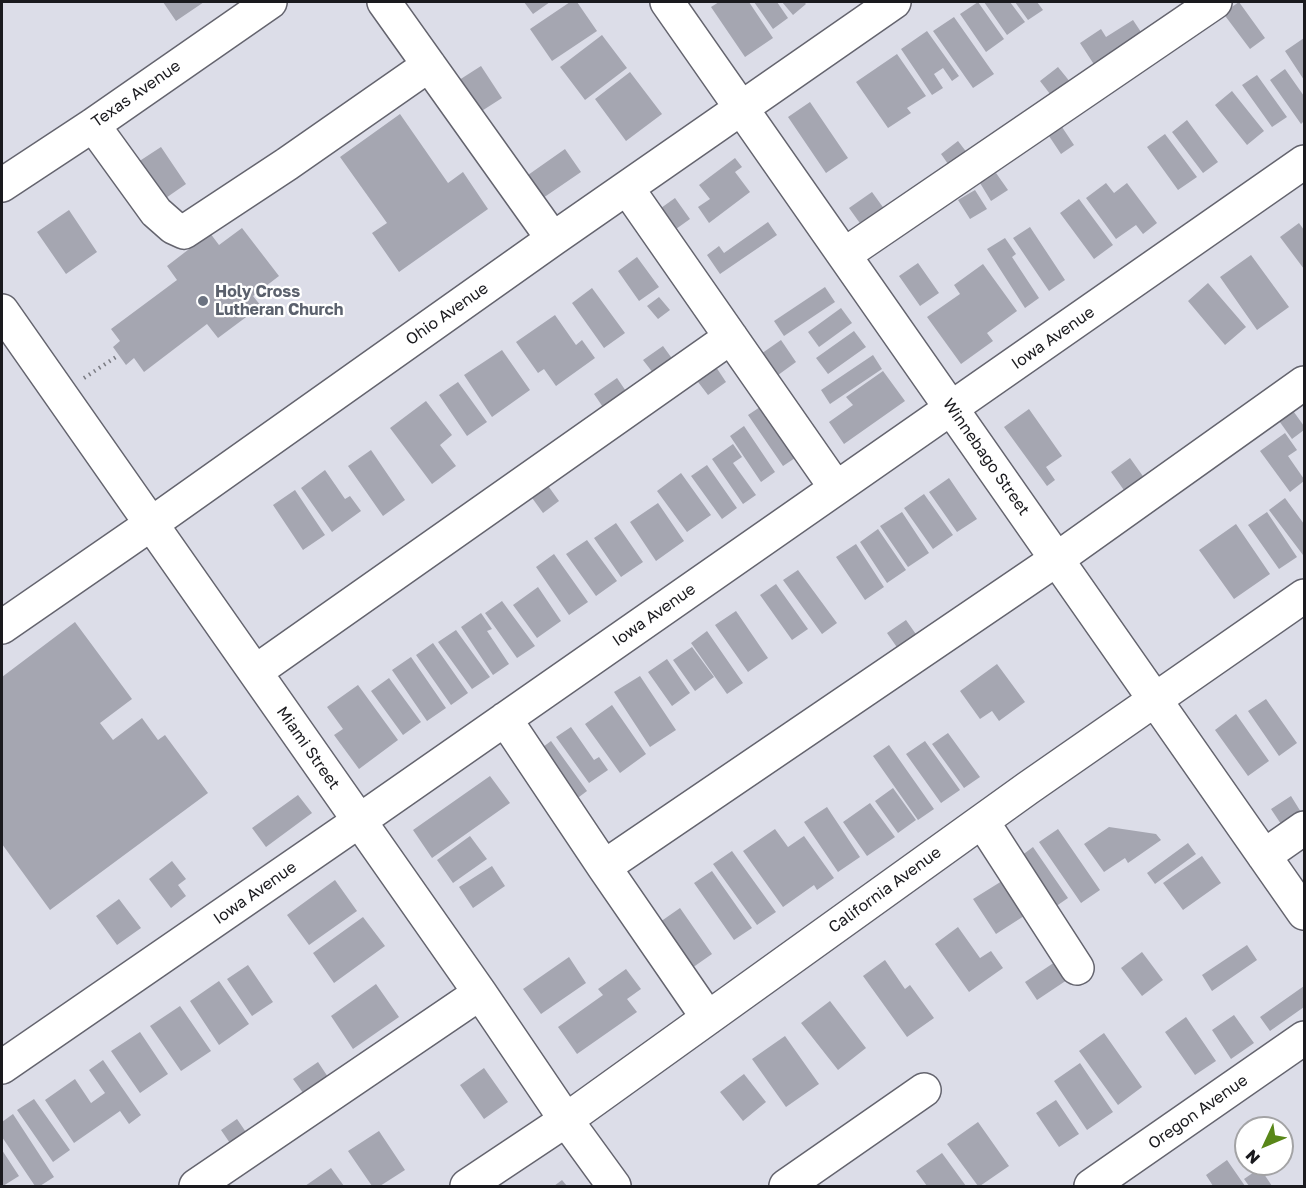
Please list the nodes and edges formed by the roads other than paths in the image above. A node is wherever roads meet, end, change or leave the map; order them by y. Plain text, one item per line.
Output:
1 (270, 2) edge
2 (384, 2) edge
3 (667, 2) edge
4 (894, 2) edge
5 (1215, 2) edge
6 (429, 64) junction
7 (741, 108) junction
8 (93, 125) junction
9 (1305, 162) edge
10 (2, 185) edge
11 (627, 188) junction
12 (553, 239) junction
13 (844, 255) junction
14 (2, 311) edge
15 (731, 337) junction
16 (1305, 382) edge
17 (952, 409) junction
18 (836, 488) junction
19 (151, 524) junction
20 (1057, 559) junction
21 (1305, 596) edge
22 (2, 627) edge
23 (255, 672) junction
24 (1155, 699) junction
25 (505, 718) junction
26 (359, 821) junction
27 (982, 821) junction
28 (1305, 828) edge
29 (1264, 856) junction
30 (604, 867) junction
31 (1305, 913) edge
32 (1077, 968) dead end
33 (480, 993) junction
34 (708, 1018) junction
35 (1305, 1038) edge
36 (2, 1067) edge
37 (924, 1090) dead end
38 (566, 1120) junction
39 (196, 1186) edge
40 (467, 1186) edge
41 (614, 1186) edge
42 (786, 1186) edge
43 (1091, 1186) edge

1 - 8 street, Texas Avenue
2 - 6 street
3 - 7 street, Winnebago Street
4 - 7 street, Ohio Avenue
5 - 13 street
6 - 8 street
6 - 12 street
7 - 11 street, Ohio Avenue
7 - 13 street, Winnebago Street
8 - 10 street, Texas Avenue
9 - 17 street, Iowa Avenue
11 - 12 street, Ohio Avenue
11 - 15 street
12 - 19 street, Ohio Avenue
13 - 17 street, Winnebago Street
14 - 19 street, Miami Street
15 - 18 street
15 - 23 street
16 - 20 street
17 - 18 street, Iowa Avenue
17 - 20 street, Winnebago Street
18 - 25 street, Iowa Avenue
19 - 22 street, Ohio Avenue
19 - 23 street, Miami Street
20 - 24 street, Winnebago Street
20 - 30 street
21 - 24 street, California Avenue
23 - 26 street, Miami Street
24 - 27 street, California Avenue
24 - 29 street, Winnebago Street
25 - 26 street, Iowa Avenue
25 - 30 street
26 - 33 street, Miami Street
26 - 36 street, Iowa Avenue
27 - 32 street
27 - 34 street, California Avenue
28 - 29 street
29 - 31 street, Winnebago Street
30 - 34 street
33 - 38 street, Miami Street
33 - 39 street
34 - 38 street, California Avenue
35 - 43 street, Oregon Avenue
37 - 42 street
38 - 40 street, California Avenue
38 - 41 street, Miami Street

